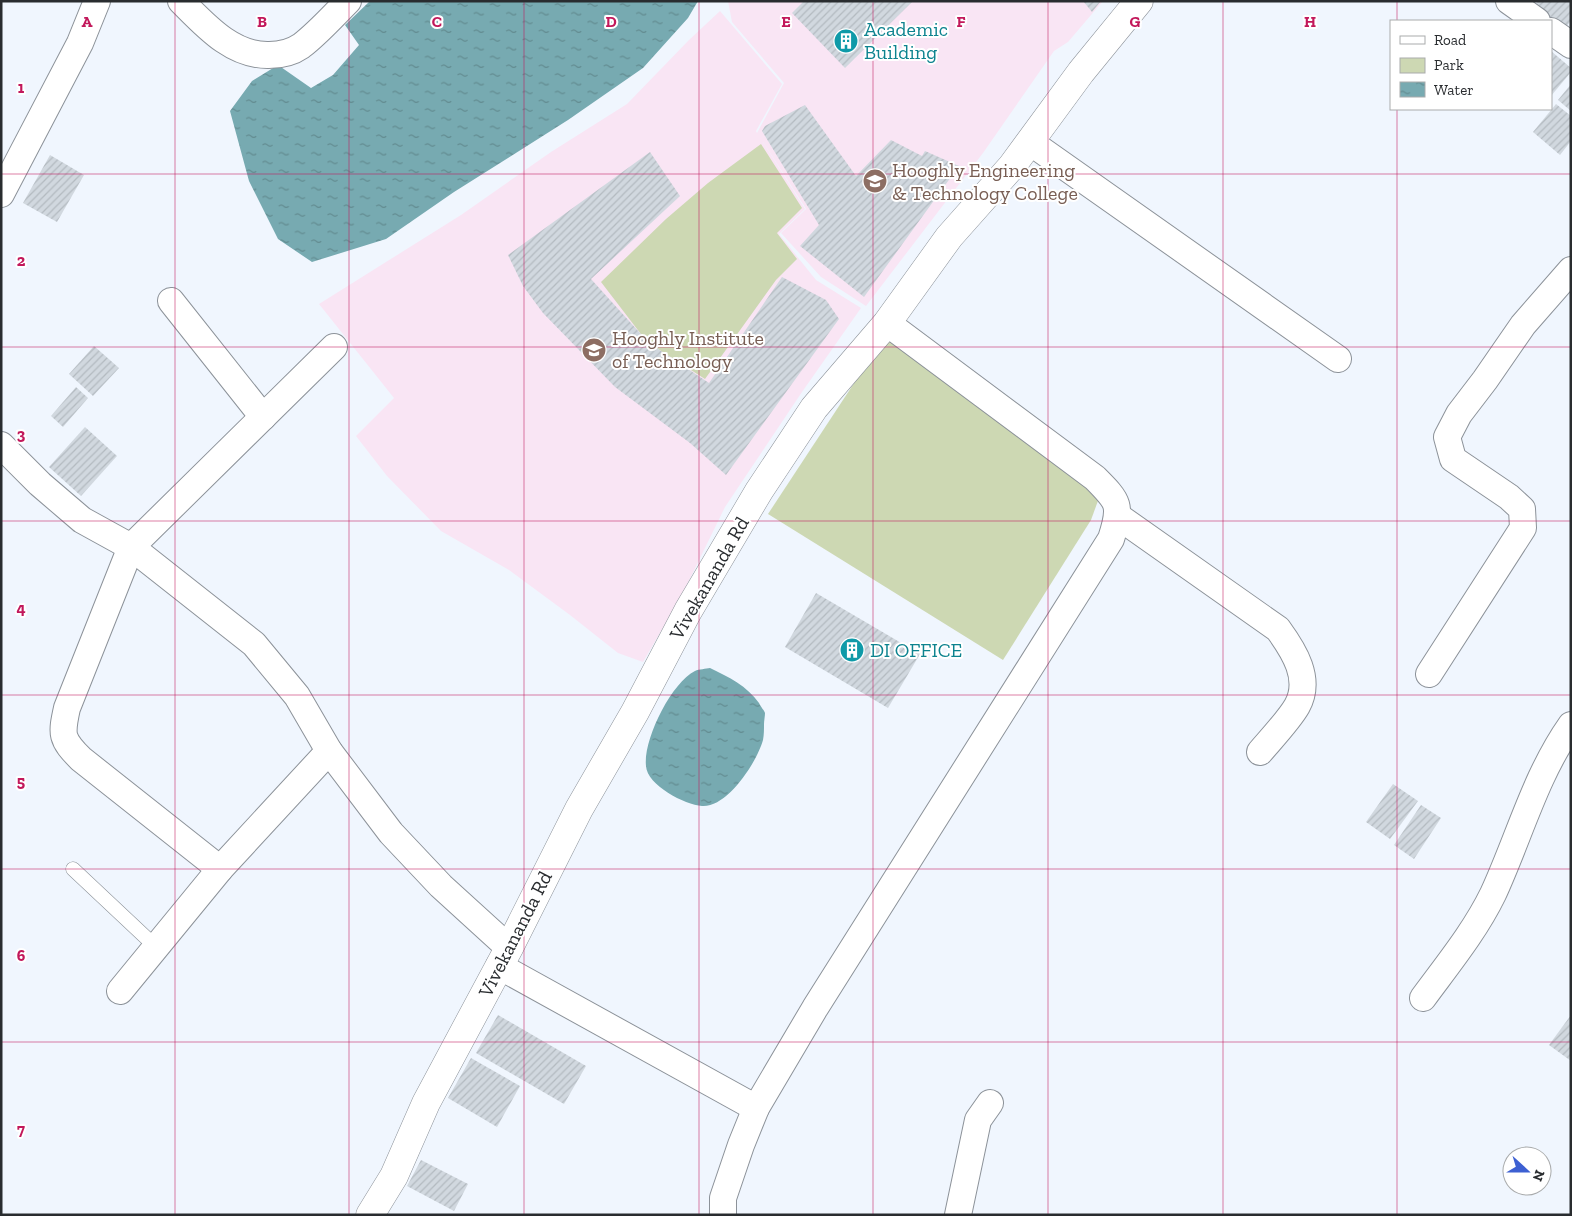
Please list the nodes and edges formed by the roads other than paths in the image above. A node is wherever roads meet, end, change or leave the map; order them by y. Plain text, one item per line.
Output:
1 (97, 1) edge
2 (181, 1) edge
3 (348, 1) edge
4 (1138, 1) edge
5 (1509, 1) edge
6 (1536, 20) edge
7 (1552, 32) edge
8 (1571, 45) edge
9 (1030, 142) junction
10 (1, 194) edge
11 (1571, 270) edge
12 (171, 301) dead end
13 (887, 323) junction
14 (334, 347) dead end
15 (1338, 359) dead end
16 (263, 418) junction
17 (1, 445) edge
18 (1119, 517) junction
19 (130, 548) junction
20 (1429, 674) dead end
21 (1571, 725) edge
22 (329, 751) junction
23 (1260, 752) dead end
24 (73, 869) dead end
25 (220, 869) junction
26 (156, 947) junction
27 (504, 957) junction
28 (120, 991) dead end
29 (1423, 998) dead end
30 (990, 1103) dead end
31 (756, 1108) junction
32 (370, 1215) edge
33 (723, 1215) edge
34 (958, 1215) edge

1 - 10 street
2 - 3 street
4 - 9 street, Vivekananda Rd
5 - 6 street
7 - 8 street
9 - 13 street, Vivekananda Rd
9 - 15 street
11 - 20 street
12 - 16 street
13 - 18 street
13 - 27 street, Vivekananda Rd
14 - 16 street
16 - 19 street
17 - 19 street
18 - 23 street
18 - 31 street
19 - 22 street
19 - 25 street
21 - 29 street
22 - 25 street
22 - 27 street
24 - 26 lane
25 - 26 street
26 - 28 street
27 - 31 street
27 - 32 street, Vivekananda Rd
30 - 34 street
31 - 33 street

